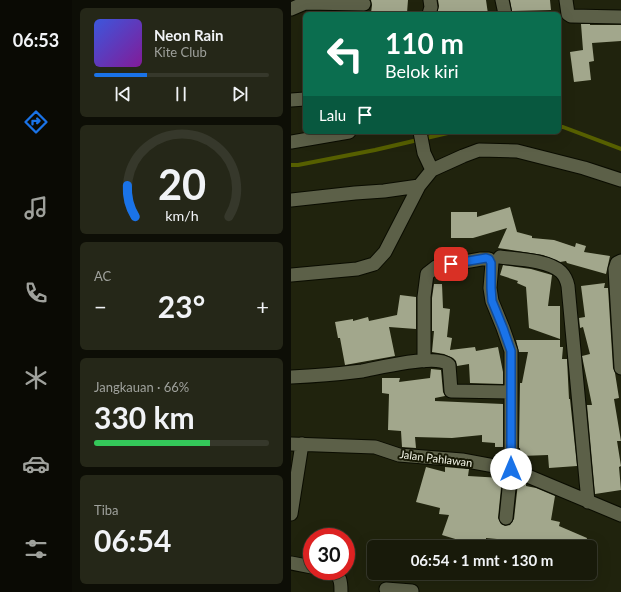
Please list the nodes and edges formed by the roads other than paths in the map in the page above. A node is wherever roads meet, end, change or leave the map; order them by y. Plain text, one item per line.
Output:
1 (430, 0) edge
2 (502, 0) edge
3 (566, 0) edge
4 (293, 5) edge
5 (366, 6) edge
6 (430, 12) edge
7 (505, 12) edge
8 (621, 17) edge
9 (303, 99) edge
10 (291, 100) edge
11 (335, 134) edge
12 (420, 134) edge
13 (291, 142) edge
14 (432, 170) junction
15 (621, 180) edge
16 (419, 186) junction
17 (291, 200) edge
18 (500, 257) dead end
19 (621, 261) edge
20 (291, 275) edge
21 (424, 361) junction
22 (621, 368) edge
23 (291, 377) edge
24 (511, 392) junction
25 (296, 444) edge
26 (511, 469) junction
27 (588, 502) junction
28 (291, 514) edge
29 (621, 515) edge
30 (506, 518) dead end
31 (291, 563) edge
32 (303, 565) edge
33 (339, 580) edge
34 (386, 589) dead end
35 (341, 592) edge
36 (415, 592) edge

1 - 6 street
2 - 7 street
3 - 8 street
4 - 5 street
9 - 10 street
11 - 13 street
12 - 14 street
14 - 15 street
14 - 16 street
16 - 17 street
16 - 20 street
18 - 27 street
19 - 22 street
21 - 23 street
21 - 24 street
21 - 24 street
24 - 26 street
25 - 26 street, Jalan Pahlawan
25 - 28 street
26 - 27 street, Jalan Pahlawan
26 - 30 street
27 - 29 street, Jalan Pahlawan
31 - 32 street
33 - 35 street
34 - 36 street

